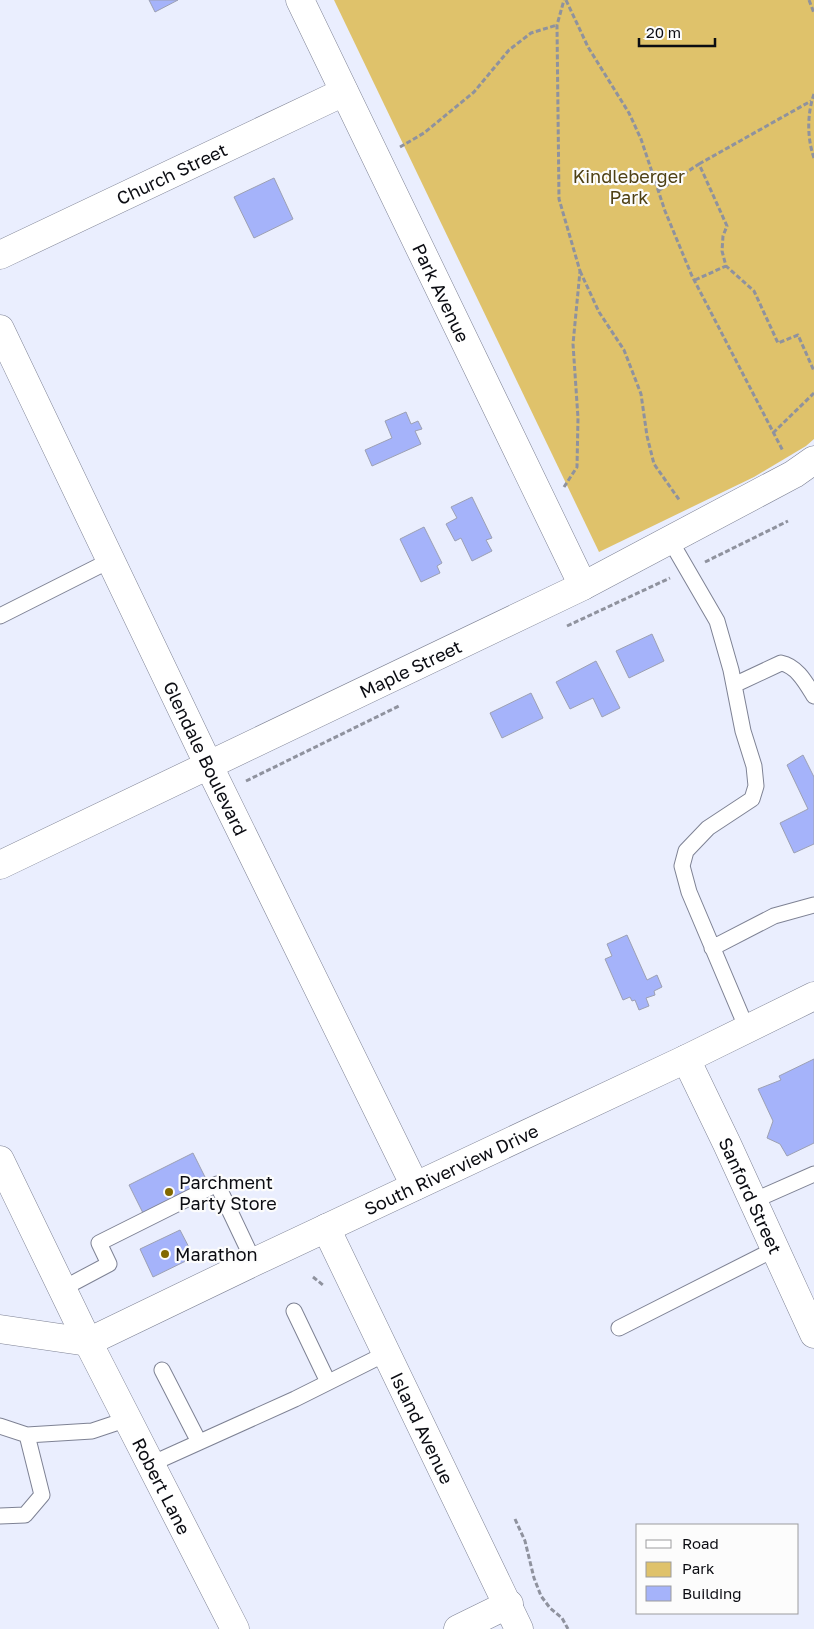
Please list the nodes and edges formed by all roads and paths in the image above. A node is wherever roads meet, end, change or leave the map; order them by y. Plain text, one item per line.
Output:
1 (300, 0) edge
2 (565, 0) edge
3 (809, 0) edge
4 (814, 13) edge
5 (557, 25) junction
6 (344, 92) junction
7 (814, 94) edge
8 (811, 101) junction
9 (814, 158) edge
10 (377, 159) junction
11 (699, 164) junction
12 (658, 191) junction
13 (0, 255) edge
14 (726, 266) junction
15 (580, 270) junction
16 (695, 280) junction
17 (0, 329) edge
18 (814, 371) edge
19 (814, 393) edge
20 (773, 433) junction
21 (804, 467) edge
22 (680, 502) dead end
23 (548, 513) junction
24 (788, 521) dead end
25 (670, 540) junction
26 (110, 560) junction
27 (688, 570) junction
28 (582, 586) junction
29 (0, 616) edge
30 (564, 627) dead end
31 (734, 685) junction
32 (814, 696) edge
33 (405, 703) dead end
34 (209, 766) junction
35 (246, 781) dead end
36 (0, 865) edge
37 (814, 905) edge
38 (712, 948) junction
39 (814, 996) edge
40 (747, 1029) junction
41 (686, 1059) junction
42 (0, 1160) edge
43 (814, 1174) edge
44 (415, 1186) junction
45 (753, 1201) junction
46 (326, 1228) junction
47 (775, 1249) junction
48 (254, 1262) junction
49 (62, 1289) junction
50 (294, 1311) dead end
51 (619, 1328) dead end
52 (0, 1329) edge
53 (814, 1334) edge
54 (88, 1342) junction
55 (386, 1353) junction
56 (162, 1370) dead end
57 (328, 1382) junction
58 (128, 1419) junction
59 (0, 1426) edge
60 (27, 1435) junction
61 (199, 1442) junction
62 (151, 1464) junction
63 (0, 1516) edge
64 (515, 1519) dead end
65 (509, 1604) junction
66 (235, 1629) edge
67 (458, 1629) edge
68 (519, 1629) edge
69 (568, 1629) edge

1 - 6 street, Park Avenue
2 - 5 path
2 - 12 path
3 - 4 path
5 - 10 path
5 - 15 path
6 - 10 street, Park Avenue
6 - 13 street, Church Street
7 - 8 path
8 - 9 path
8 - 11 path
10 - 23 street, Park Avenue
11 - 12 path
11 - 14 path
12 - 16 path
14 - 16 path
14 - 18 path
15 - 22 path
15 - 23 path
16 - 20 path
17 - 26 street, Glendale Boulevard
19 - 20 path
20 - 21 path
21 - 25 street, Maple Street
23 - 28 street, Park Avenue
24 - 27 path
25 - 27 lane
25 - 28 street, Maple Street
26 - 29 lane
26 - 34 street, Glendale Boulevard
27 - 30 path
27 - 31 lane
28 - 34 street, Maple Street
31 - 32 lane
31 - 38 lane
33 - 35 path
34 - 36 street, Maple Street
34 - 44 street, Glendale Boulevard
37 - 38 lane
38 - 40 lane
39 - 40 street, South Riverview Drive
40 - 41 street, South Riverview Drive
41 - 44 street, South Riverview Drive
41 - 45 street, Sanford Street
42 - 49 street, Robert Lane
43 - 45 lane
44 - 46 street, South Riverview Drive
45 - 47 street, Sanford Street
46 - 48 street, South Riverview Drive
46 - 55 street, Island Avenue
47 - 51 lane
47 - 53 street, Sanford Street
48 - 49 lane
48 - 54 street, South Riverview Drive
49 - 54 street, Robert Lane
50 - 57 lane
52 - 54 street
54 - 58 street, Robert Lane
55 - 57 lane
55 - 65 street, Island Avenue
56 - 61 lane
57 - 61 lane
58 - 60 lane
58 - 62 street, Robert Lane
59 - 60 lane
60 - 63 lane
61 - 62 lane
62 - 66 street, Robert Lane
64 - 69 path
65 - 67 street
65 - 68 street, Island Avenue

